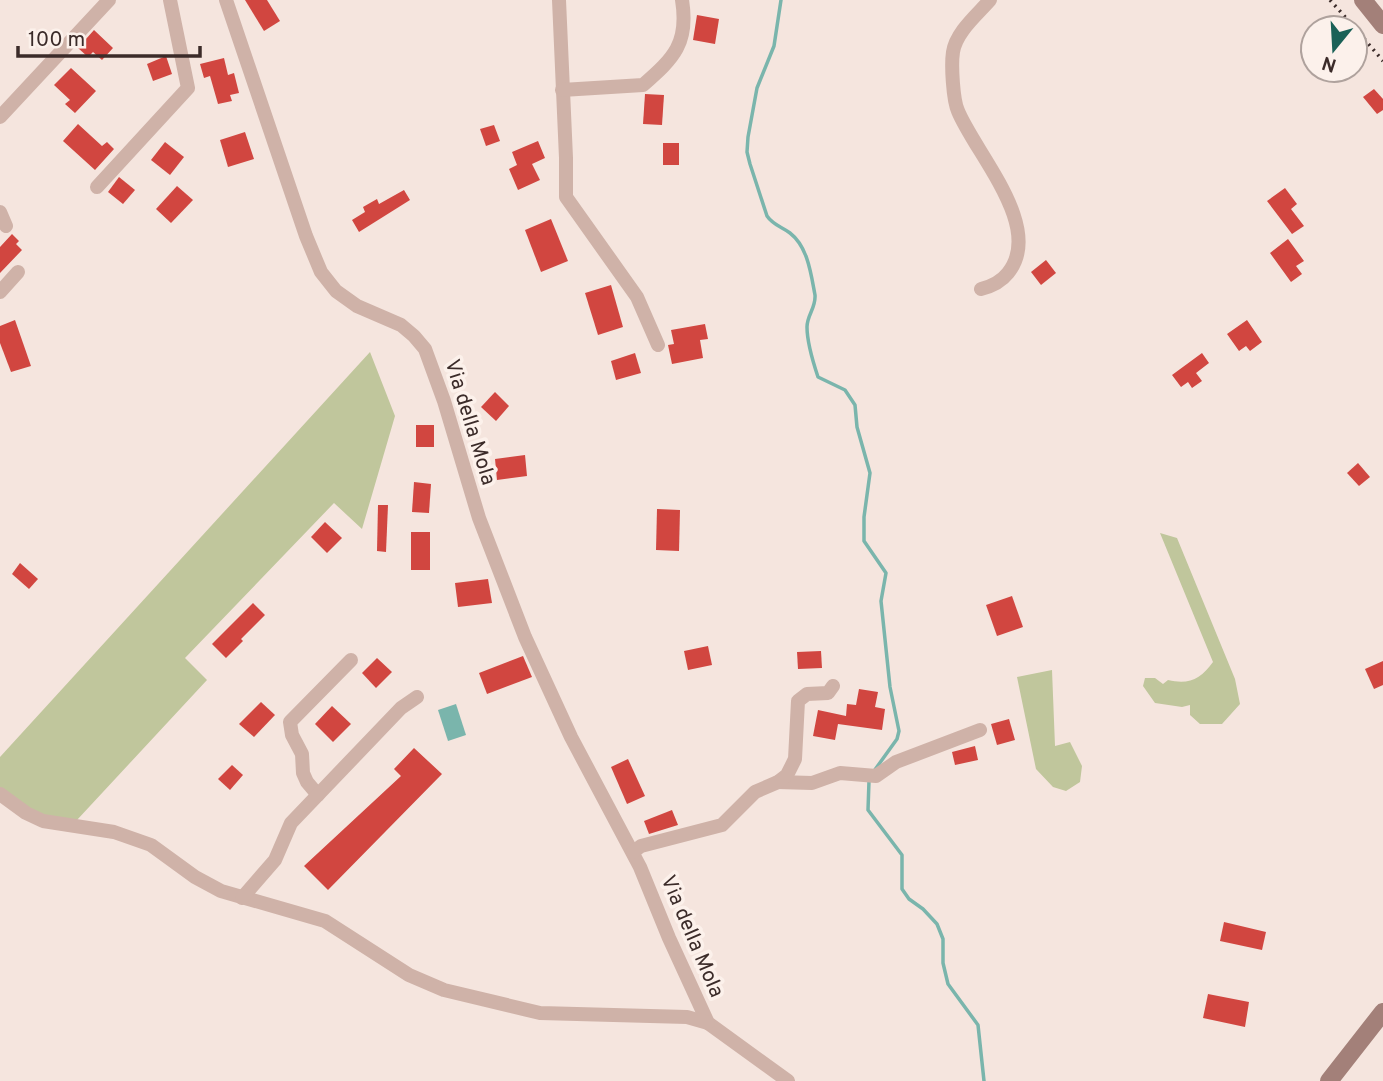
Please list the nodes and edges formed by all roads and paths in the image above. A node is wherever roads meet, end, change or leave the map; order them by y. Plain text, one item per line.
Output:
1 (109, 0) edge
2 (170, 0) edge
3 (226, 0) edge
4 (559, 0) edge
5 (681, 0) edge
6 (990, 0) edge
7 (1363, 0) edge
8 (1383, 26) edge
9 (562, 90) junction
10 (0, 117) edge
11 (97, 187) dead end
12 (18, 272) dead end
13 (981, 289) dead end
14 (0, 292) edge
15 (658, 345) dead end
16 (351, 660) dead end
17 (833, 687) dead end
18 (417, 697) dead end
19 (980, 730) dead end
20 (778, 782) junction
21 (0, 793) edge
22 (318, 795) junction
23 (633, 852) junction
24 (242, 898) junction
25 (1383, 1012) edge
26 (708, 1023) junction
27 (788, 1081) edge
28 (1329, 1081) edge

1 - 10 street
2 - 11 street
3 - 23 street, Via della Mola
4 - 9 street
5 - 9 street
6 - 13 street
7 - 8 main road
9 - 15 street
12 - 14 street
16 - 22 street
17 - 20 street
18 - 22 street
19 - 20 street
20 - 23 street
21 - 24 street
22 - 24 street
23 - 26 street, Via della Mola
24 - 26 street
25 - 28 main road
26 - 27 street, Via della Mola

